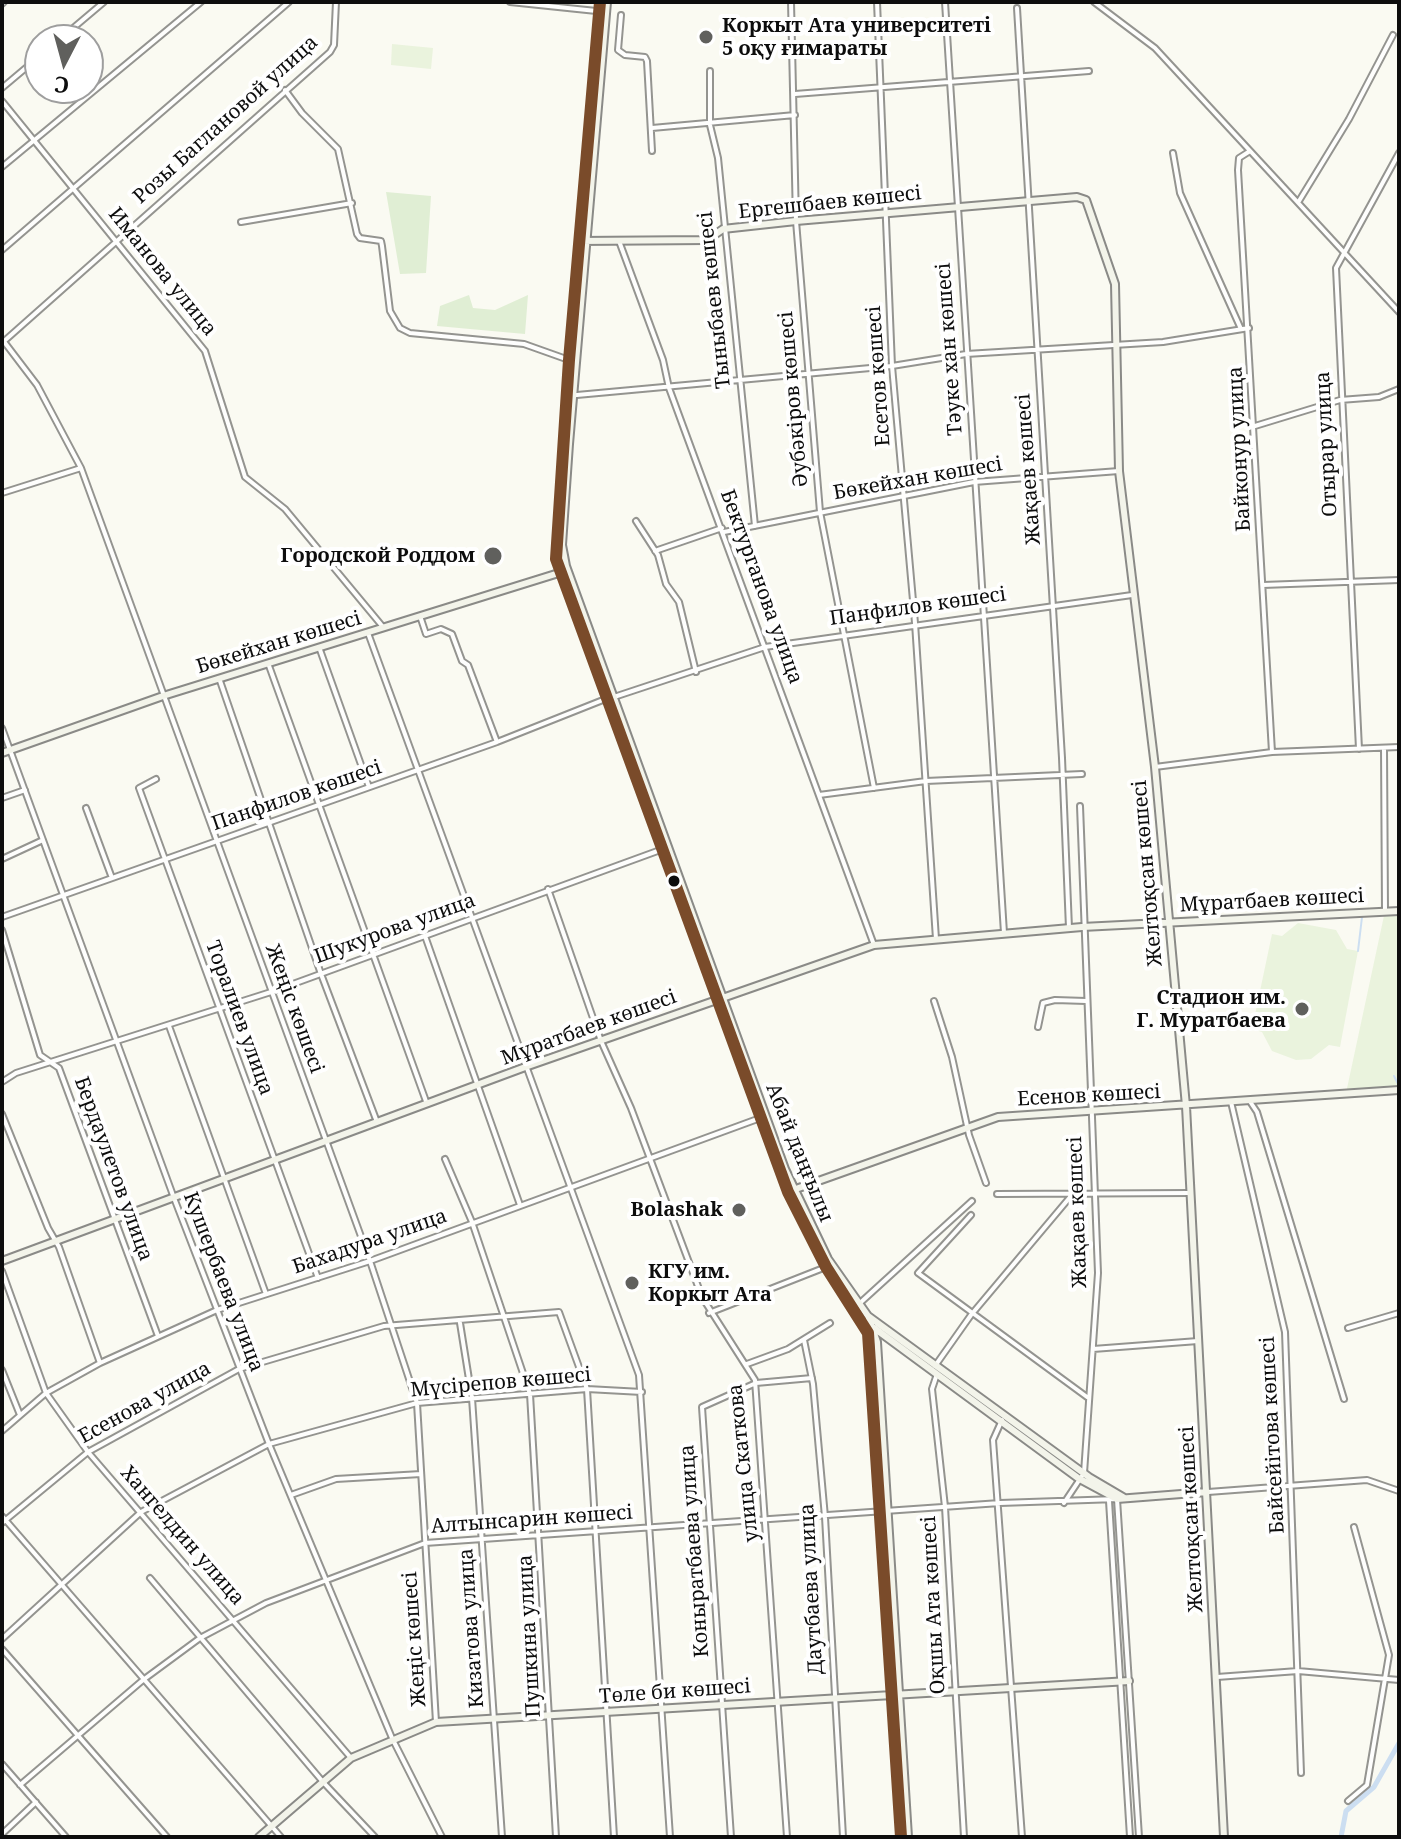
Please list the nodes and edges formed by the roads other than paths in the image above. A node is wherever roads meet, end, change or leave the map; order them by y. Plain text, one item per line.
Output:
1 (104, 2) edge
2 (201, 2) edge
3 (289, 2) edge
4 (336, 2) edge
5 (510, 2) edge
6 (600, 2) edge
7 (607, 2) edge
8 (791, 2) edge
9 (877, 2) edge
10 (945, 2) edge
11 (1094, 2) edge
12 (1017, 8) dead end
13 (603, 12) junction
14 (621, 15) dead end
15 (78, 24) edge
16 (1393, 35) dead end
17 (24, 69) edge
18 (710, 71) dead end
19 (1089, 71) dead end
20 (1021, 76) junction
21 (950, 82) junction
22 (881, 87) junction
23 (2, 88) edge
24 (285, 90) junction
25 (795, 94) junction
26 (2, 101) edge
27 (795, 115) junction
28 (710, 125) junction
29 (652, 128) junction
30 (35, 139) junction
31 (652, 151) dead end
32 (1250, 151) junction
33 (1173, 153) dead end
34 (1399, 153) edge
35 (2, 167) edge
36 (72, 190) junction
37 (1086, 200) joint
38 (1299, 201) junction
39 (1028, 202) junction
40 (352, 203) junction
41 (957, 206) junction
42 (886, 213) junction
43 (796, 221) junction
44 (241, 222) dead end
45 (723, 229) junction
46 (117, 239) junction
47 (619, 241) junction
48 (582, 242) junction
49 (2, 250) edge
50 (1346, 253) junction
51 (1399, 312) edge
52 (1249, 328) junction
53 (1241, 329) junction
54 (2, 341) edge
55 (1115, 344) junction
56 (1038, 352) junction
57 (966, 354) junction
58 (569, 360) junction
59 (892, 366) junction
60 (806, 374) junction
61 (739, 381) junction
62 (669, 388) junction
63 (1399, 389) edge
64 (570, 396) junction
65 (1340, 400) junction
66 (1255, 426) junction
67 (81, 468) junction
68 (1119, 471) junction
69 (1045, 475) junction
70 (974, 482) junction
71 (2, 493) edge
72 (904, 495) junction
73 (820, 512) junction
74 (636, 521) dead end
75 (755, 526) junction
76 (723, 530) junction
77 (655, 551) junction
78 (564, 571) junction
79 (1399, 580) edge
80 (1351, 581) junction
81 (1263, 585) junction
82 (1132, 595) junction
83 (1053, 605) junction
84 (984, 614) junction
85 (420, 615) junction
86 (915, 623) junction
87 (383, 627) junction
88 (368, 632) junction
89 (845, 633) junction
90 (319, 647) junction
91 (765, 647) junction
92 (268, 663) junction
93 (696, 672) junction
94 (219, 678) junction
95 (163, 696) junction
96 (611, 698) junction
97 (2, 728) edge
98 (497, 742) junction
99 (1399, 747) edge
100 (1384, 748) junction
101 (1359, 749) junction
102 (10, 750) junction
103 (1272, 752) junction
104 (2, 753) edge
105 (1155, 767) junction
106 (419, 770) junction
107 (1082, 774) dead end
108 (1063, 775) junction
109 (994, 776) junction
110 (156, 779) dead end
111 (926, 781) junction
112 (369, 787) junction
113 (874, 788) junction
114 (25, 790) junction
115 (819, 795) junction
116 (2, 798) edge
117 (319, 805) junction
118 (1080, 806) dead end
119 (86, 808) dead end
120 (268, 823) junction
121 (43, 840) junction
122 (216, 841) junction
123 (663, 849) junction
124 (2, 859) edge
125 (165, 859) junction
126 (112, 878) junction
127 (548, 889) junction
128 (63, 895) junction
129 (1385, 911) junction
130 (1399, 911) edge
131 (2, 917) edge
132 (473, 917) junction
133 (1168, 921) junction
134 (1082, 927) junction
135 (1069, 928) junction
136 (2, 930) edge
137 (1004, 933) junction
138 (425, 935) junction
139 (936, 939) junction
140 (874, 945) junction
141 (373, 954) junction
142 (321, 974) junction
143 (271, 992) junction
144 (720, 998) junction
145 (934, 1001) dead end
146 (1086, 1001) junction
147 (217, 1009) junction
148 (168, 1025) junction
149 (1038, 1027) dead end
150 (117, 1041) junction
151 (601, 1041) junction
152 (49, 1062) junction
153 (528, 1066) junction
154 (2, 1082) edge
155 (476, 1086) junction
156 (1399, 1090) edge
157 (1249, 1100) junction
158 (1231, 1102) junction
159 (427, 1104) junction
160 (1186, 1106) junction
161 (1091, 1112) junction
162 (2, 1114) edge
163 (763, 1117) junction
164 (377, 1122) junction
165 (969, 1126) junction
166 (325, 1142) junction
167 (650, 1157) junction
168 (445, 1159) dead end
169 (276, 1160) junction
170 (225, 1179) junction
171 (986, 1183) dead end
172 (572, 1186) junction
173 (790, 1191) junction
174 (1190, 1193) junction
175 (997, 1194) dead end
176 (1071, 1196) junction
177 (1095, 1196) junction
178 (174, 1198) junction
179 (972, 1201) dead end
180 (520, 1205) junction
181 (971, 1215) dead end
182 (115, 1220) junction
183 (472, 1222) junction
184 (56, 1242) junction
185 (2, 1261) edge
186 (370, 1261) junction
187 (826, 1263) junction
188 (2, 1271) edge
189 (318, 1278) junction
190 (266, 1294) junction
191 (858, 1304) junction
192 (217, 1310) junction
193 (709, 1313) junction
194 (1399, 1313) edge
195 (971, 1315) junction
196 (504, 1318) junction
197 (864, 1318) junction
198 (460, 1323) junction
199 (830, 1323) dead end
200 (391, 1326) junction
201 (873, 1328) junction
202 (1348, 1328) dead end
203 (158, 1336) junction
204 (804, 1340) junction
205 (892, 1340) junction
206 (1198, 1341) junction
207 (1093, 1349) junction
208 (877, 1353) junction
209 (100, 1363) junction
210 (746, 1365) junction
211 (935, 1366) junction
212 (239, 1369) junction
213 (2, 1370) edge
214 (938, 1374) junction
215 (812, 1378) junction
216 (756, 1383) junction
217 (587, 1389) junction
218 (642, 1392) junction
219 (46, 1393) junction
220 (530, 1394) junction
221 (1087, 1397) junction
222 (472, 1398) junction
223 (1344, 1399) dead end
224 (417, 1403) junction
225 (20, 1415) junction
226 (1002, 1420) junction
227 (2, 1431) edge
228 (269, 1444) junction
229 (88, 1452) junction
230 (421, 1474) junction
231 (1081, 1475) junction
232 (1292, 1486) junction
233 (1399, 1491) edge
234 (1207, 1492) junction
235 (291, 1495) junction
236 (1116, 1499) junction
237 (1000, 1503) junction
238 (1064, 1503) junction
239 (945, 1507) junction
240 (883, 1511) junction
241 (141, 1512) junction
242 (825, 1517) junction
243 (767, 1519) junction
244 (3, 1520) edge
245 (708, 1523) junction
246 (650, 1527) junction
247 (1354, 1527) dead end
248 (595, 1531) junction
249 (540, 1535) junction
250 (482, 1539) junction
251 (425, 1543) junction
252 (150, 1578) dead end
253 (327, 1580) junction
254 (60, 1585) junction
255 (233, 1621) junction
256 (200, 1638) junction
257 (2, 1639) edge
258 (2, 1649) edge
259 (1298, 1671) junction
260 (1217, 1677) junction
261 (1385, 1679) junction
262 (143, 1680) junction
263 (1399, 1680) edge
264 (1120, 1681) junction
265 (1129, 1681) junction
266 (1011, 1688) junction
267 (955, 1691) junction
268 (895, 1694) junction
269 (835, 1698) junction
270 (780, 1702) junction
271 (721, 1706) junction
272 (663, 1709) junction
273 (606, 1713) junction
274 (550, 1716) junction
275 (494, 1719) junction
276 (436, 1722) junction
277 (78, 1735) junction
278 (393, 1739) junction
279 (351, 1758) junction
280 (2, 1764) edge
281 (1301, 1773) dead end
282 (323, 1782) junction
283 (20, 1785) junction
284 (1348, 1801) dead end
285 (36, 1802) junction
286 (272, 1826) junction
287 (2, 1834) edge
288 (66, 1837) edge
289 (167, 1837) edge
290 (259, 1837) edge
291 (281, 1837) edge
292 (375, 1837) edge
293 (442, 1837) edge
294 (502, 1837) edge
295 (556, 1837) edge
296 (614, 1837) edge
297 (670, 1837) edge
298 (731, 1837) edge
299 (787, 1837) edge
300 (843, 1837) edge
301 (901, 1837) edge
302 (908, 1837) edge
303 (964, 1837) edge
304 (1022, 1837) edge
305 (1130, 1837) edge
306 (1139, 1837) edge
307 (1224, 1837) edge

1 - 15 street
2 - 30 street
3 - 36 street
4 - 24 street, Розы Баглановой улица
5 - 13 street
6 - 13 street
7 - 13 street
8 - 25 street, Әубәкіров көшесі
9 - 22 street, Есетов көшесі
10 - 21 street, Тәуке хан көшесі
11 - 32 street
12 - 20 street, Жақаев көшесі
13 - 48 street
14 - 29 street
16 - 38 street
17 - 23 street
18 - 28 street, Тыныбаев көшесі
19 - 20 street
20 - 21 street
20 - 39 street, Жақаев көшесі
21 - 22 street
21 - 41 street, Тәуке хан көшесі
22 - 25 street
22 - 42 street, Есетов көшесі
24 - 40 street
24 - 46 street, Розы Баглановой улица
25 - 27 street, Әубәкіров көшесі
26 - 30 street, Иманова улица
27 - 28 street
27 - 43 street, Әубәкіров көшесі
28 - 29 street
28 - 45 street, Тыныбаев көшесі
29 - 31 street
30 - 35 street
30 - 36 street, Иманова улица
32 - 38 street
32 - 52 street, Байконур улица
33 - 53 street
34 - 50 street, Отырар улица
36 - 46 street, Иманова улица
36 - 49 street
37 - 39 street, Ергешбаев көшесі
37 - 55 street, Желтоқсан көшесі
38 - 50 street
39 - 41 street, Ергешбаев көшесі
39 - 56 street, Жақаев көшесі
40 - 44 street
40 - 58 street
41 - 42 street, Ергешбаев көшесі
41 - 57 street, Тәуке хан көшесі
42 - 43 street, Ергешбаев көшесі
42 - 59 street, Есетов көшесі
43 - 45 street, Ергешбаев көшесі
43 - 60 street, Әубәкіров көшесі
45 - 47 street, Ергешбаев көшесі
45 - 61 street, Тыныбаев көшесі
46 - 54 street, Розы Баглановой улица
46 - 87 street, Иманова улица
47 - 48 street, Ергешбаев көшесі
47 - 62 street, Бектурганова улица
48 - 58 street
48 - 64 street
50 - 51 street
50 - 65 street, Отырар улица
52 - 53 street
52 - 66 street, Байконур улица
53 - 55 street
54 - 67 street, Жеңіс көшесі
55 - 56 street
55 - 68 street, Желтоқсан көшесі
56 - 57 street
56 - 69 street, Жақаев көшесі
57 - 59 street
57 - 70 street, Тәуке хан көшесі
58 - 64 street
59 - 60 street
59 - 72 street, Есетов көшесі
60 - 61 street
60 - 73 street, Әубәкіров көшесі
61 - 62 street
61 - 75 street, Тыныбаев көшесі
62 - 64 street
62 - 76 street, Бектурганова улица
63 - 65 street
64 - 78 street
65 - 66 street
65 - 80 street, Отырар улица
66 - 81 street, Байконур улица
67 - 71 street
67 - 95 street, Жеңіс көшесі
68 - 69 street, Бөкейхан көшесі
68 - 82 street, Желтоқсан көшесі
69 - 70 street, Бөкейхан көшесі
69 - 83 street, Жақаев көшесі
70 - 72 street, Бөкейхан көшесі
70 - 84 street, Тәуке хан көшесі
72 - 73 street, Бөкейхан көшесі
72 - 86 street, Есетов көшесі
73 - 75 street, Бөкейхан көшесі
73 - 89 street, Әубәкіров көшесі
74 - 77 street
75 - 76 street, Бөкейхан көшесі
76 - 77 street, Бөкейхан көшесі
76 - 91 street, Бектурганова улица
77 - 93 street
78 - 85 street, Бөкейхан көшесі
78 - 96 street
79 - 80 street
80 - 81 street
80 - 101 street, Отырар улица
81 - 103 street, Байконур улица
82 - 83 street, Панфилов көшесі
82 - 105 street, Желтоқсан көшесі
83 - 84 street, Панфилов көшесі
83 - 108 street, Жақаев көшесі
84 - 86 street, Панфилов көшесі
84 - 109 street, Тәуке хан көшесі
85 - 87 street, Бөкейхан көшесі
85 - 98 street
86 - 89 street, Панфилов көшесі
86 - 111 street, Есетов көшесі
87 - 88 street, Бөкейхан көшесі
88 - 90 street, Бөкейхан көшесі
88 - 106 street
89 - 91 street, Панфилов көшесі
89 - 113 street, Әубәкіров көшесі
90 - 92 street, Бөкейхан көшесі
90 - 112 street
91 - 93 street, Панфилов көшесі
91 - 115 street, Бектурганова улица
92 - 94 street, Бөкейхан көшесі
92 - 117 street
93 - 96 street, Панфилов көшесі
94 - 95 street, Бөкейхан көшесі
94 - 120 street
95 - 102 street, Бөкейхан көшесі
95 - 122 street, Жеңіс көшесі
96 - 98 street, Панфилов көшесі
96 - 123 street, Абай даңғылы
96 - 144 street, Абай даңғылы
97 - 102 street, Кушербаева улица
98 - 106 street, Панфилов көшесі
99 - 100 street
100 - 101 street
100 - 129 street
101 - 103 street
102 - 104 street, Бөкейхан көшесі
102 - 114 street, Кушербаева улица
103 - 105 street
105 - 133 street, Желтоқсан көшесі
106 - 112 street, Панфилов көшесі
106 - 132 street
107 - 108 street
108 - 109 street
108 - 135 street, Жақаев көшесі
109 - 111 street
109 - 137 street, Тәуке хан көшесі
110 - 125 street, Торалиев улица
111 - 113 street
111 - 139 street, Есетов көшесі
112 - 117 street, Панфилов көшесі
113 - 115 street
114 - 116 street
114 - 121 street, Кушербаева улица
115 - 140 street, Бектурганова улица
117 - 120 street, Панфилов көшесі
117 - 141 street
118 - 134 street, Жақаев көшесі
119 - 126 street
120 - 122 street, Панфилов көшесі
120 - 142 street
121 - 124 street
121 - 128 street, Кушербаева улица
122 - 125 street, Панфилов көшесі
122 - 143 street, Жеңіс көшесі
123 - 127 street, Шукурова улица
123 - 144 street, Абай даңғылы
125 - 126 street, Панфилов көшесі
125 - 147 street, Торалиев улица
126 - 128 street, Панфилов көшесі
127 - 132 street, Шукурова улица
127 - 151 street, улица Скаткова
128 - 131 street, Панфилов көшесі
128 - 150 street, Кушербаева улица
129 - 130 street, Мұратбаев көшесі
129 - 133 street, Мұратбаев көшесі
132 - 138 street, Шукурова улица
132 - 153 street
133 - 134 street, Мұратбаев көшесі
133 - 160 street, Желтоқсан көшесі
134 - 135 street, Мұратбаев көшесі
134 - 146 street, Жақаев көшесі
135 - 137 street, Мұратбаев көшесі
136 - 152 street, Бердаулетов улица
137 - 139 street, Мұратбаев көшесі
138 - 141 street, Шукурова улица
138 - 155 street
139 - 140 street, Мұратбаев көшесі
140 - 144 street, Мұратбаев көшесі
141 - 142 street, Шукурова улица
141 - 159 street
142 - 143 street, Шукурова улица
142 - 164 street
143 - 147 street, Шукурова улица
143 - 166 street, Жеңіс көшесі
144 - 151 street, Мұратбаев көшесі
144 - 163 street, Абай даңғылы
145 - 165 street
146 - 149 street
146 - 161 street, Жақаев көшесі
147 - 148 street, Шукурова улица
147 - 169 street, Торалиев улица
148 - 150 street, Шукурова улица
148 - 170 street
150 - 152 street, Шукурова улица
150 - 178 street, Кушербаева улица
151 - 153 street, Мұратбаев көшесі
151 - 167 street, улица Скаткова
152 - 154 street, Шукурова улица
152 - 182 street, Бердаулетов улица
153 - 155 street, Мұратбаев көшесі
153 - 172 street
155 - 159 street, Мұратбаев көшесі
155 - 180 street
156 - 157 street, Есенов көшесі
157 - 158 street, Есенов көшесі
157 - 223 street
158 - 160 street, Есенов көшесі
158 - 232 street, Байсейітова көшесі
159 - 164 street, Мұратбаев көшесі
160 - 161 street, Есенов көшесі
160 - 174 street, Желтоқсан көшесі
161 - 165 street, Есенов көшесі
161 - 177 street, Жақаев көшесі
162 - 184 street
163 - 167 street, Бахадура улица
163 - 173 street, Абай даңғылы
164 - 166 street, Мұратбаев көшесі
165 - 171 street
165 - 173 street, Есенов көшесі
166 - 169 street, Мұратбаев көшесі
166 - 186 street, Жеңіс көшесі
167 - 172 street, Бахадура улица
167 - 193 street, улица Скаткова
168 - 183 street, Пушкина улица
169 - 170 street, Мұратбаев көшесі
169 - 189 street, Торалиев улица
170 - 178 street, Мұратбаев көшесі
170 - 190 street
172 - 180 street, Бахадура улица
172 - 218 street
173 - 187 street, Абай даңғылы
174 - 177 street
174 - 206 street, Желтоқсан көшесі
175 - 176 street
176 - 177 street
176 - 195 street
177 - 207 street, Жақаев көшесі
178 - 182 street, Мұратбаев көшесі
178 - 192 street, Кушербаева улица
179 - 191 street
180 - 183 street, Бахадура улица
181 - 195 street
182 - 184 street, Мұратбаев көшесі
182 - 203 street, Бердаулетов улица
183 - 186 street, Бахадура улица
183 - 196 street, Пушкина улица
184 - 185 street, Мұратбаев көшесі
184 - 209 street
186 - 189 street, Бахадура улица
186 - 200 street, Жеңіс көшесі
187 - 191 street, Абай даңғылы
187 - 193 street
187 - 197 street, Абай даңғылы
188 - 219 street, Хангелдин улица
189 - 190 street, Бахадура улица
190 - 192 street, Бахадура улица
191 - 197 street, Абай даңғылы
192 - 203 street, Бахадура улица
192 - 212 street, Кушербаева улица
193 - 210 street, улица Скаткова
194 - 202 street
195 - 211 street
195 - 221 street
196 - 198 street, Есенова улица
196 - 217 street, Есенова улица
196 - 220 street, Пушкина улица
197 - 201 street, Абай даңғылы
197 - 211 street, Абай даңғылы
197 - 240 street
198 - 200 street, Есенова улица
198 - 222 street, Кизатова улица
199 - 204 street
200 - 212 street, Есенова улица
200 - 224 street, Жеңіс көшесі
201 - 205 street, Абай даңғылы
201 - 208 street
203 - 209 street, Бахадура улица
204 - 210 street
204 - 215 street, Даутбаева улица
205 - 208 street
205 - 214 street, Абай даңғылы
206 - 207 street
206 - 234 street, Желтоқсан көшесі
207 - 221 street, Жақаев көшесі
208 - 240 street
209 - 219 street, Бахадура улица
210 - 216 street, улица Скаткова
211 - 231 street, Абай даңғылы
212 - 228 street, Кушербаева улица
212 - 229 street, Есенова улица
213 - 225 street
214 - 226 street, Абай даңғылы
214 - 239 street, Оқшы Ата көшесі
215 - 216 street
215 - 242 street, Даутбаева улица
216 - 243 street, улица Скаткова
216 - 245 street, Коныратбаева улица
217 - 218 street, Мүсірепов көшесі
217 - 220 street, Мүсірепов көшесі
217 - 248 street
218 - 246 street
219 - 225 street, Бахадура улица
219 - 229 street, Хангелдин улица
220 - 222 street, Мүсірепов көшесі
220 - 249 street, Пушкина улица
221 - 231 street, Жақаев көшесі
222 - 224 street, Мүсірепов көшесі
222 - 250 street, Кизатова улица
224 - 228 street, Мүсірепов көшесі
224 - 230 street, Жеңіс көшесі
225 - 227 street, Бахадура улица
226 - 231 street, Абай даңғылы
226 - 237 street
228 - 235 street, Кушербаева улица
228 - 241 street, Мүсірепов көшесі
229 - 241 street, Хангелдин улица
229 - 244 street, Есенова улица
230 - 235 street
230 - 251 street, Жеңіс көшесі
231 - 236 street, Абай даңғылы
231 - 238 street
232 - 233 street
232 - 234 street
232 - 259 street, Байсейітова көшесі
234 - 236 street
234 - 260 street, Желтоқсан көшесі
235 - 253 street, Кушербаева улица
236 - 238 street, Алтынсарин көшесі
236 - 264 street
236 - 265 street
237 - 238 street, Алтынсарин көшесі
237 - 239 street, Алтынсарин көшесі
237 - 266 street
239 - 240 street, Алтынсарин көшесі
239 - 267 street, Оқшы Ата көшесі
240 - 242 street, Алтынсарин көшесі
240 - 268 street
241 - 254 street, Мүсірепов көшесі
241 - 255 street, Хангелдин улица
242 - 243 street, Алтынсарин көшесі
242 - 269 street, Даутбаева улица
243 - 245 street, Алтынсарин көшесі
243 - 270 street, улица Скаткова
244 - 254 street
245 - 246 street, Алтынсарин көшесі
245 - 271 street, Коныратбаева улица
246 - 248 street, Алтынсарин көшесі
246 - 272 street
247 - 261 street
248 - 249 street, Алтынсарин көшесі
248 - 273 street
249 - 250 street, Алтынсарин көшесі
249 - 274 street, Пушкина улица
250 - 251 street, Алтынсарин көшесі
250 - 275 street, Кизатова улица
251 - 253 street, Алтынсарин көшесі
251 - 276 street, Жеңіс көшесі
252 - 256 street
253 - 255 street, Алтынсарин көшесі
253 - 278 street, Кушербаева улица
254 - 257 street, Мүсірепов көшесі
254 - 262 street
255 - 256 street, Алтынсарин көшесі
255 - 279 street, Хангелдин улица
256 - 262 street, Алтынсарин көшесі
256 - 282 street
258 - 277 street
259 - 260 street
259 - 261 street
259 - 281 street, Байсейітова көшесі
260 - 307 street, Желтоқсан көшесі
261 - 263 street
261 - 284 street
262 - 277 street, Алтынсарин көшесі
262 - 286 street
264 - 265 street, Төле би көшесі
264 - 266 street, Төле би көшесі
264 - 305 street
265 - 306 street
266 - 267 street, Төле би көшесі
266 - 304 street
267 - 268 street, Төле би көшесі
267 - 303 street, Оқшы Ата көшесі
268 - 269 street, Төле би көшесі
268 - 301 street
268 - 302 street
269 - 270 street, Төле би көшесі
269 - 300 street, Даутбаева улица
270 - 271 street, Төле би көшесі
270 - 299 street, улица Скаткова
271 - 272 street, Төле би көшесі
271 - 298 street, Коныратбаева улица
272 - 273 street, Төле би көшесі
272 - 297 street
273 - 274 street, Төле би көшесі
273 - 296 street
274 - 275 street, Төле би көшесі
274 - 295 street, Пушкина улица
275 - 276 street, Төле би көшесі
275 - 294 street, Кизатова улица
276 - 278 street, Төле би көшесі
277 - 283 street, Алтынсарин көшесі
277 - 289 street
278 - 279 street, Төле би көшесі
278 - 293 street, Кушербаева улица
279 - 282 street, Төле би көшесі
280 - 283 street
282 - 286 street, Төле би көшесі
282 - 292 street
283 - 285 street
285 - 287 street
285 - 288 street
286 - 290 street, Төле би көшесі
286 - 291 street

